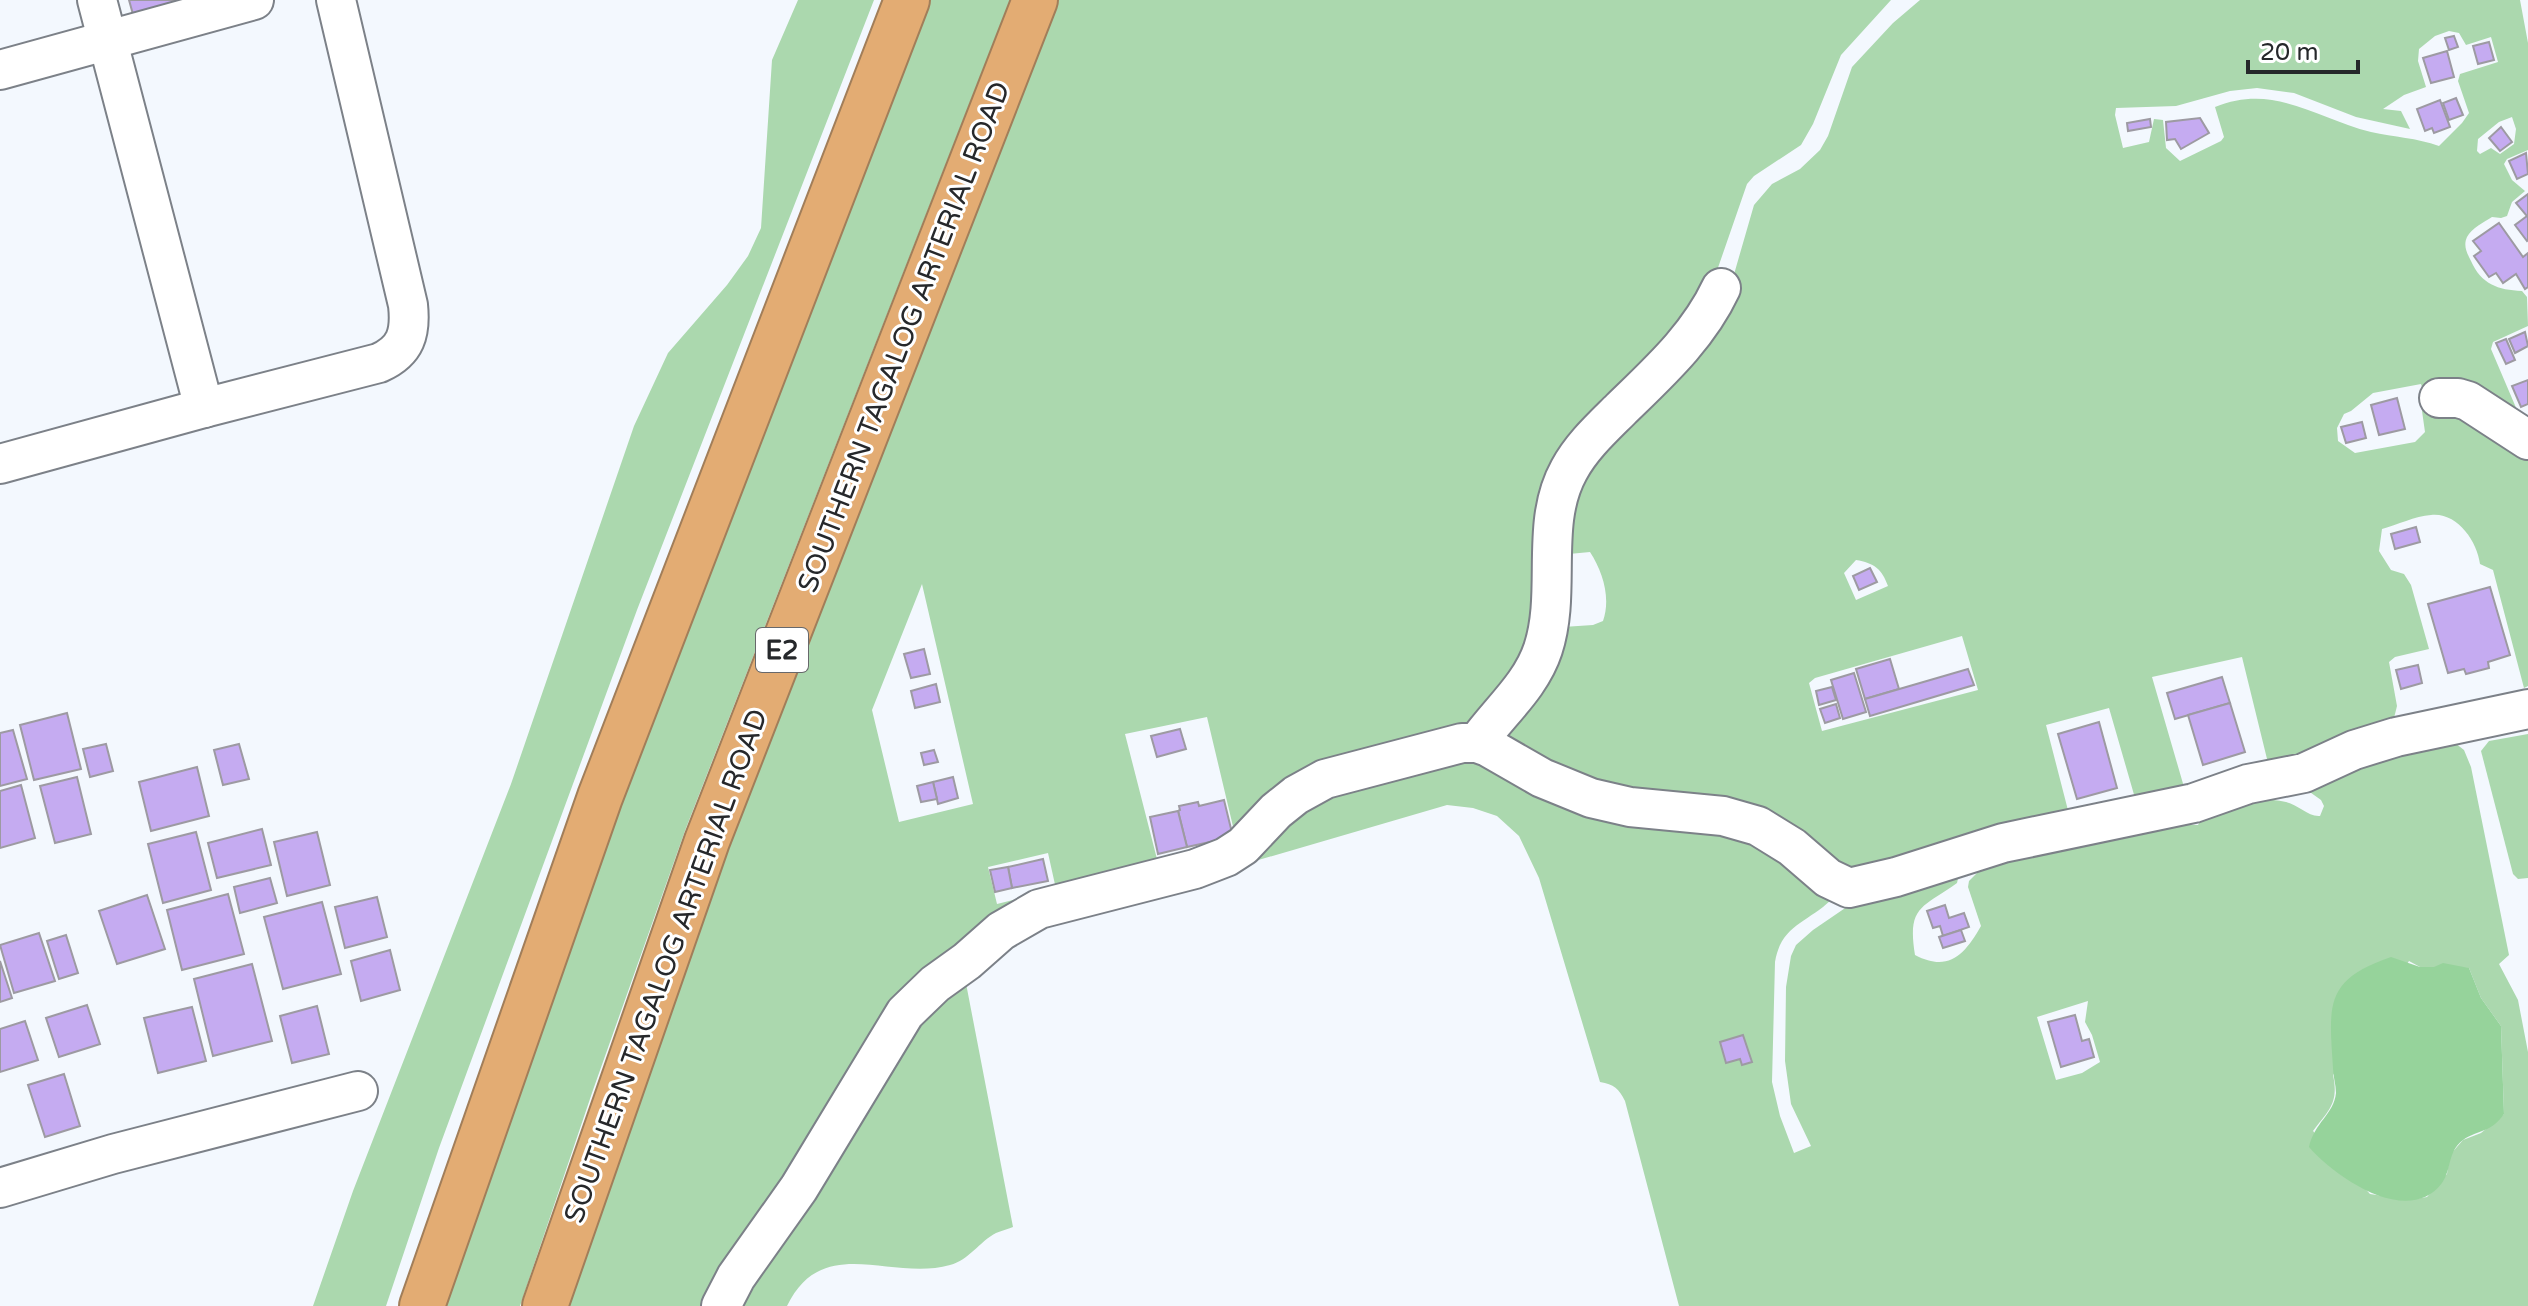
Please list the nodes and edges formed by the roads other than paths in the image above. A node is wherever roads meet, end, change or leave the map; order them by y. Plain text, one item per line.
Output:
1 (97, 0) edge
2 (254, 0) edge
3 (336, 0) edge
4 (907, 0) edge
5 (1035, 0) edge
6 (109, 41) junction
7 (0, 70) edge
8 (1721, 288) dead end
9 (2439, 398) dead end
10 (204, 408) junction
11 (2528, 440) edge
12 (0, 464) edge
13 (2528, 709) edge
14 (1477, 743) junction
15 (358, 1091) dead end
16 (0, 1188) edge
17 (422, 1306) edge
18 (545, 1306) edge
19 (721, 1306) edge

1 - 6 street
2 - 6 street
3 - 10 street
4 - 17 highway
5 - 18 highway, SOUTHERN TAGALOG ARTERIAL ROAD / E2
6 - 7 street
6 - 10 street
8 - 14 street
9 - 11 street
10 - 12 street
13 - 14 street
14 - 19 street
15 - 16 street

